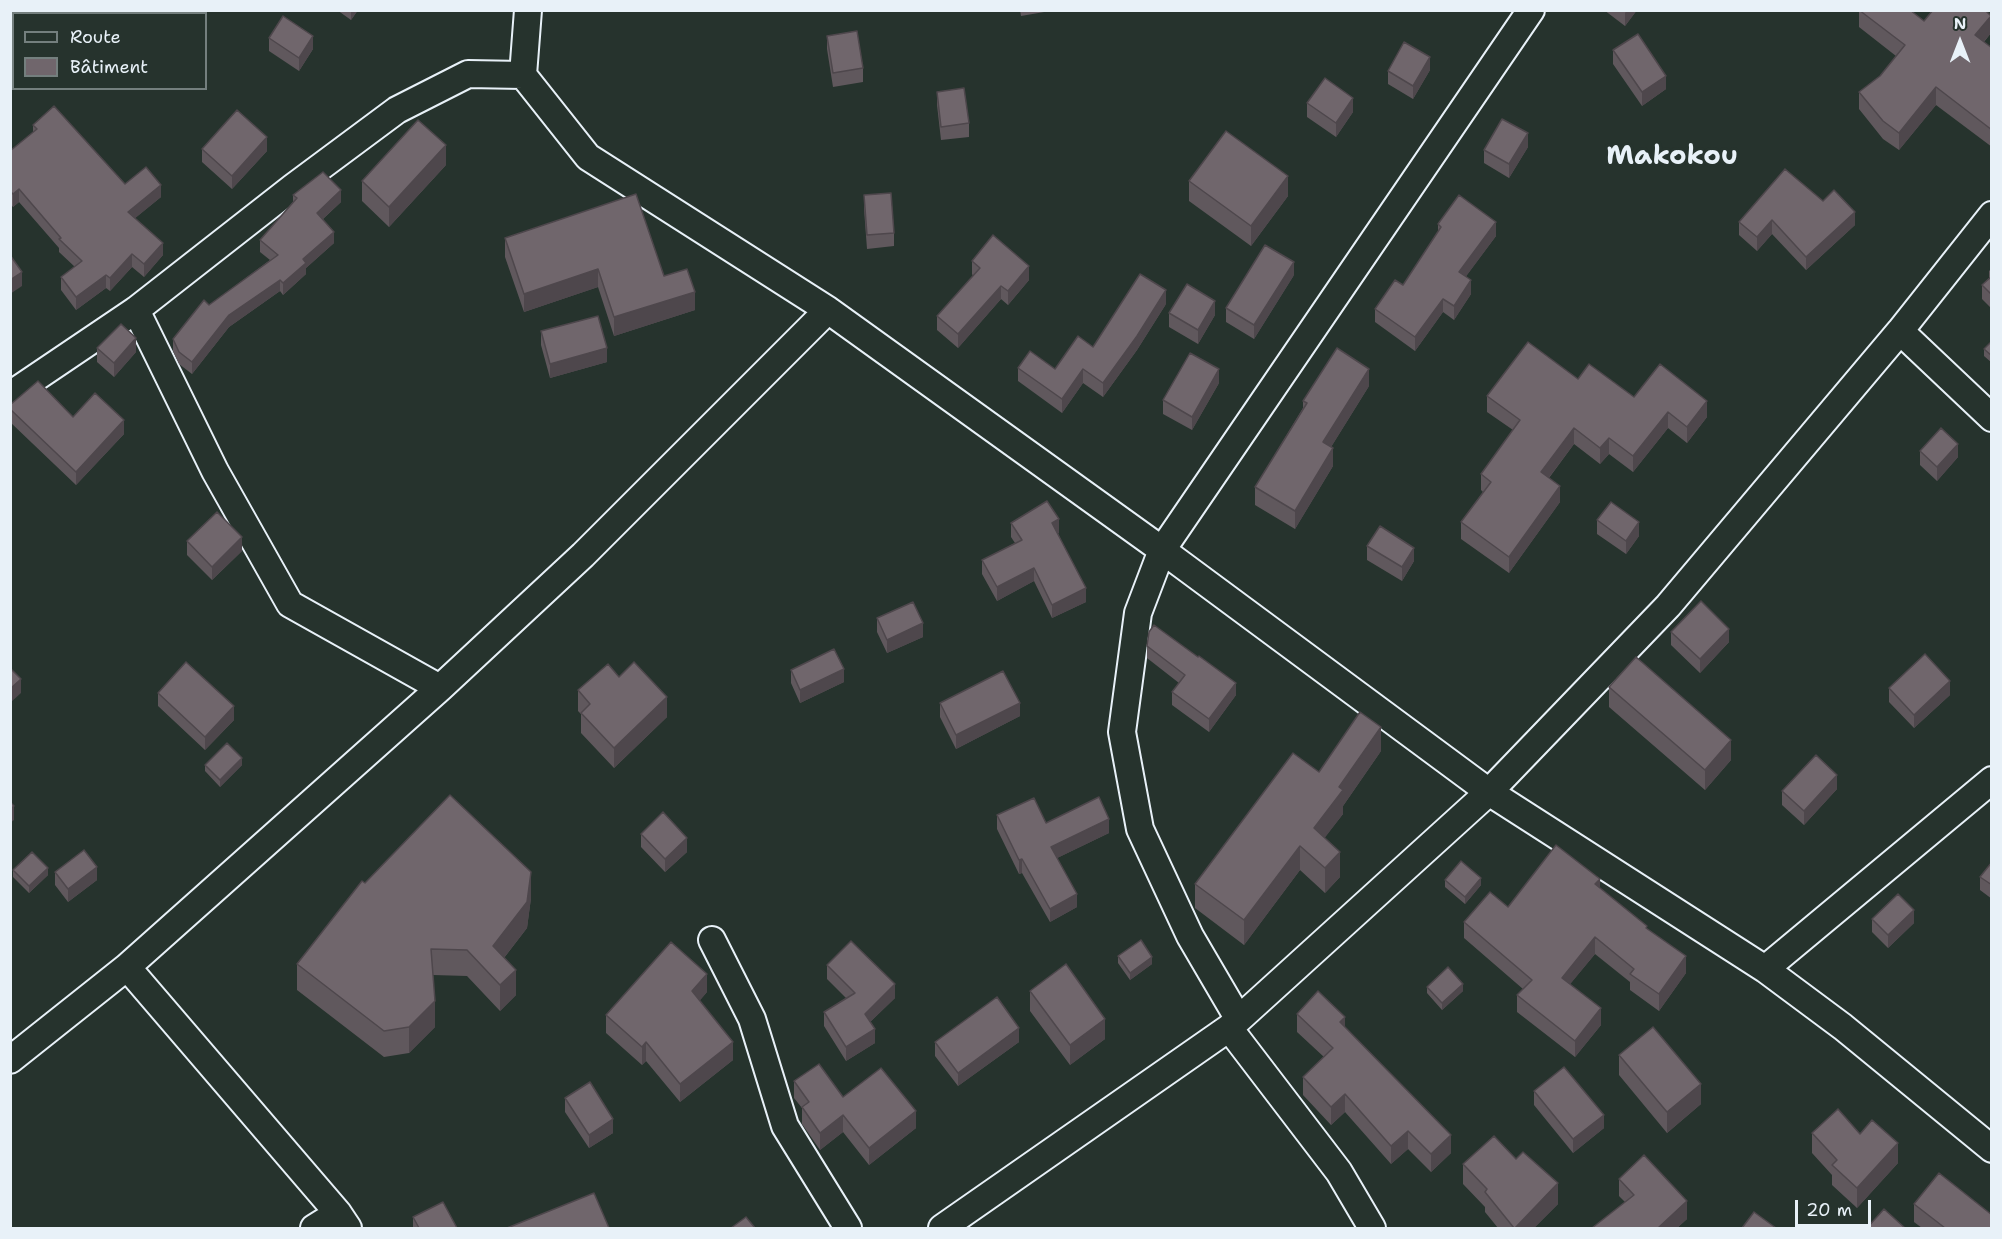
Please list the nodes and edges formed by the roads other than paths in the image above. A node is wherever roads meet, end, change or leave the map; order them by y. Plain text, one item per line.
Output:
1 (528, 10) edge
2 (1531, 10) edge
3 (523, 75) junction
4 (1992, 215) edge
5 (136, 309) junction
6 (828, 310) junction
7 (1900, 331) junction
8 (10, 395) edge
9 (1992, 418) edge
10 (1162, 550) junction
11 (440, 688) junction
12 (1992, 780) edge
13 (1489, 792) junction
14 (712, 940) dead end
15 (127, 967) junction
16 (1765, 969) junction
17 (1233, 1023) junction
18 (10, 1060) edge
19 (1992, 1149) edge
20 (343, 1221) edge
21 (314, 1228) edge
22 (848, 1228) edge
23 (942, 1228) edge
24 (1372, 1228) edge

1 - 3 street
2 - 10 street
3 - 5 street
3 - 6 street
4 - 7 street
5 - 8 street
5 - 11 street
6 - 10 street
6 - 11 street
7 - 9 street
7 - 13 street
10 - 13 street
10 - 17 street
11 - 15 street
12 - 16 street
13 - 16 street
13 - 17 street
14 - 22 street
15 - 18 street
15 - 20 street
16 - 19 street
17 - 23 street
17 - 24 street
20 - 21 street

